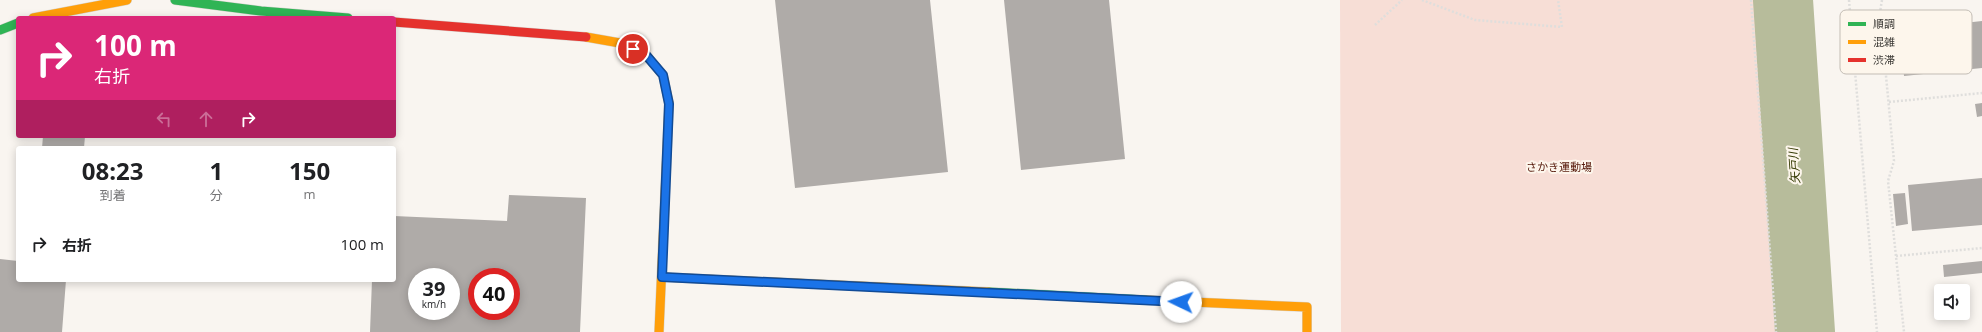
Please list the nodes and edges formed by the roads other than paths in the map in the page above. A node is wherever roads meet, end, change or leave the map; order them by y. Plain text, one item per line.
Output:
1 (127, 0) edge
2 (175, 0) edge
3 (43, 16) edge
4 (323, 16) edge
5 (396, 22) edge
6 (16, 24) edge
7 (0, 30) edge
8 (662, 277) junction
9 (660, 332) edge
10 (1307, 332) edge

1 - 3 street
2 - 4 street
5 - 8 street
6 - 7 street
8 - 9 street
8 - 10 street

